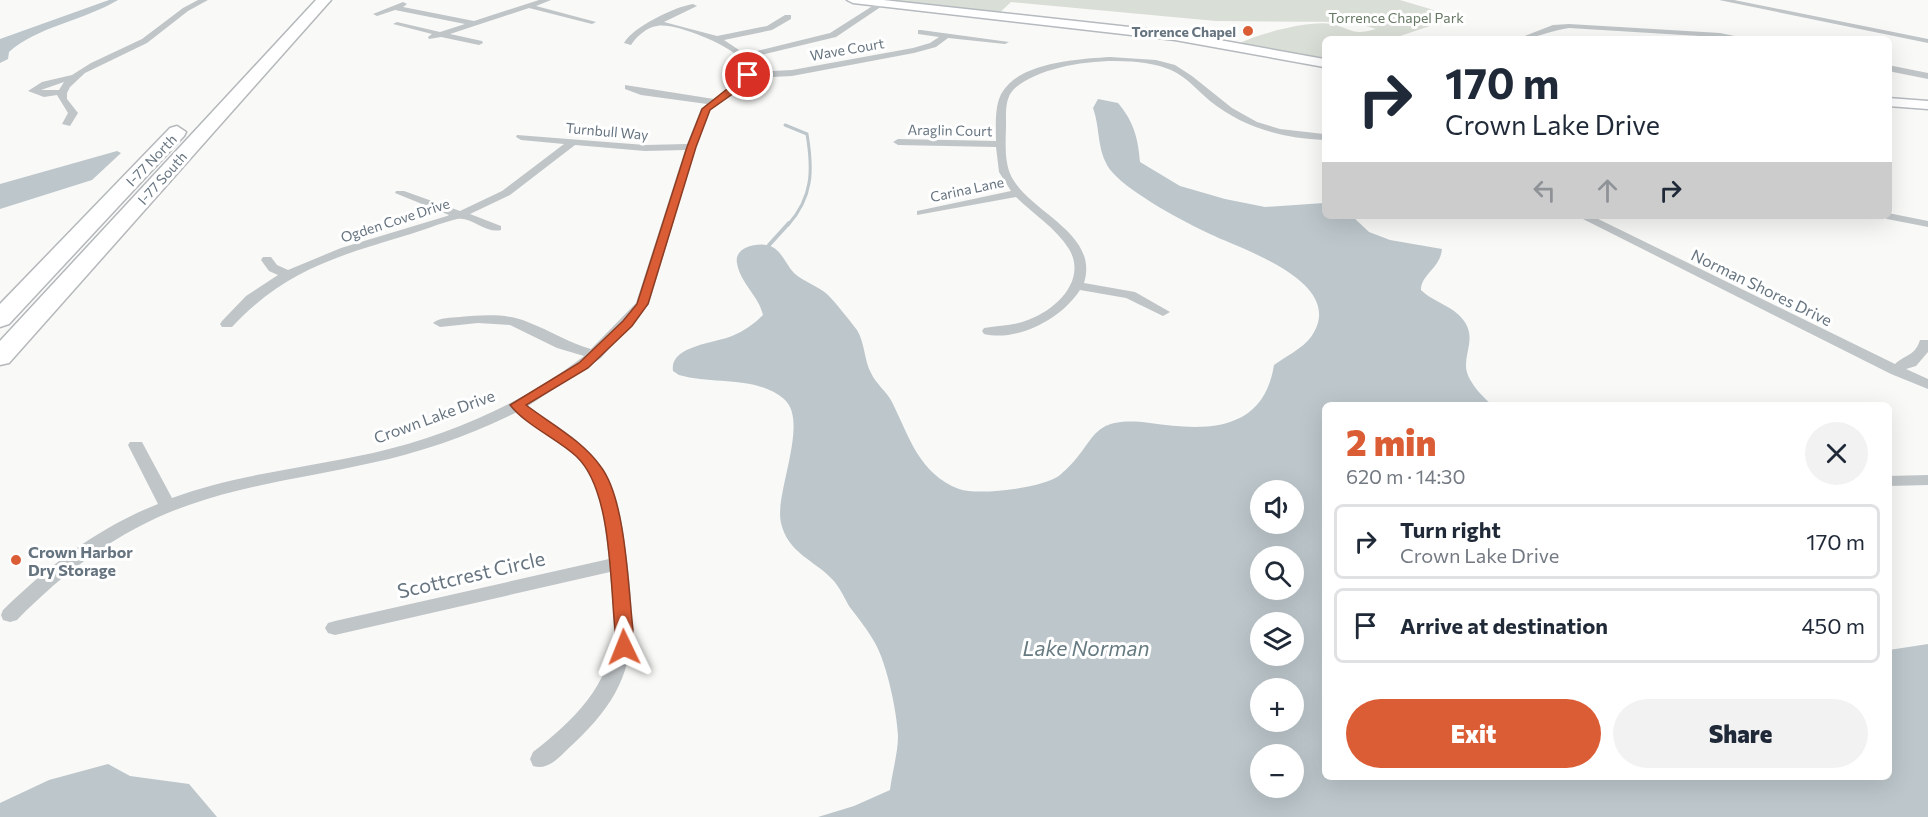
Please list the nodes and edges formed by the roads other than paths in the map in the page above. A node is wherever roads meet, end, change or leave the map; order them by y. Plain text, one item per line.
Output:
1 (204, 0) edge
2 (302, 0) edge
3 (324, 0) edge
4 (413, 0) edge
5 (547, 0) edge
6 (853, 0) edge
7 (1723, 0) edge
8 (885, 2) edge
9 (1786, 2) dead end
10 (528, 6) junction
11 (693, 6) dead end
12 (394, 8) junction
13 (427, 12) junction
14 (1784, 12) junction
15 (377, 14) dead end
16 (788, 17) dead end
17 (592, 22) dead end
18 (474, 23) junction
19 (657, 23) junction
20 (921, 32) dead end
21 (946, 35) junction
22 (435, 36) junction
23 (1529, 36) edge
24 (1726, 36) edge
25 (716, 39) junction
26 (1928, 41) edge
27 (1005, 42) dead end
28 (479, 43) dead end
29 (628, 44) dead end
30 (744, 57) junction
31 (1322, 63) edge
32 (1892, 69) edge
33 (748, 75) junction
34 (1928, 76) edge
35 (75, 77) junction
36 (628, 87) dead end
37 (62, 92) junction
38 (713, 102) junction
39 (1892, 102) edge
40 (1928, 105) edge
41 (67, 124) dead end
42 (522, 137) dead end
43 (1322, 137) edge
44 (572, 142) junction
45 (898, 142) dead end
46 (1002, 144) junction
47 (691, 147) junction
48 (400, 193) dead end
49 (1019, 193) junction
50 (921, 213) dead end
51 (460, 215) junction
52 (1892, 217) edge
53 (1590, 219) edge
54 (1928, 224) edge
55 (497, 228) dead end
56 (267, 260) dead end
57 (289, 275) junction
58 (1077, 286) junction
59 (1163, 312) dead end
60 (0, 319) edge
61 (440, 323) dead end
62 (227, 324) dead end
63 (989, 331) dead end
64 (1926, 343) edge
65 (596, 355) junction
66 (0, 357) edge
67 (1900, 367) junction
68 (1928, 385) edge
69 (517, 405) junction
70 (136, 446) dead end
71 (1928, 480) edge
72 (1892, 481) edge
73 (168, 506) junction
74 (617, 564) junction
75 (10, 615) dead end
76 (335, 628) dead end
77 (541, 759) dead end

1 - 35 street
2 - 60 highway, I-77 North
3 - 66 highway, I-77 South
4 - 12 street
5 - 10 street
6 - 8 street
7 - 14 street
8 - 30 street
8 - 31 street
9 - 14 street
10 - 17 street
10 - 18 street
11 - 19 street
12 - 13 street
12 - 15 street
13 - 18 street
13 - 22 street
14 - 26 street
16 - 25 street
18 - 22 street
19 - 25 street
19 - 29 street
20 - 21 street
21 - 27 street
21 - 33 street, Wave Court
22 - 28 street
23 - 24 street
25 - 30 street
30 - 33 street
32 - 34 street
33 - 38 street, Crown Lake Drive
35 - 37 street
35 - 37 street
36 - 38 street
37 - 41 street
38 - 47 street, Crown Lake Drive
39 - 40 street
42 - 44 street, Turnbull Way
43 - 46 street
44 - 47 street, Turnbull Way
44 - 51 street, Ogden Cove Drive
45 - 46 street, Araglin Court
46 - 49 street
47 - 65 street, Crown Lake Drive
48 - 51 street
49 - 50 street, Carina Lane
49 - 58 street
51 - 55 street
51 - 57 street, Ogden Cove Drive
52 - 54 street
53 - 67 street, Norman Shores Drive
56 - 57 street
57 - 62 street, Ogden Cove Drive
58 - 59 street
58 - 63 street
61 - 65 street
64 - 67 street
65 - 69 street, Crown Lake Drive
67 - 68 street, Norman Shores Drive
69 - 73 street, Crown Lake Drive
69 - 74 street
70 - 73 street
71 - 72 street
73 - 75 street, Crown Lake Drive
74 - 76 street, Scottcrest Circle
74 - 77 street

